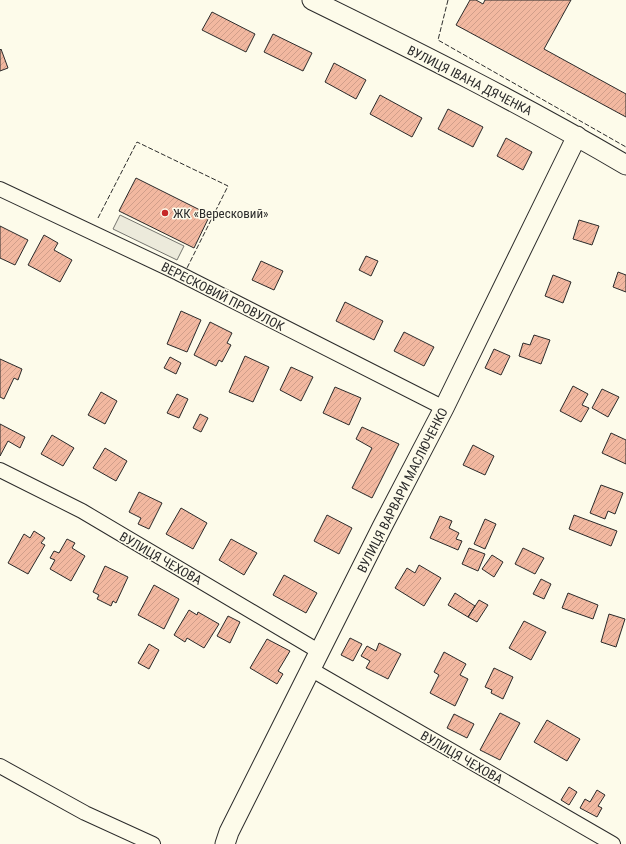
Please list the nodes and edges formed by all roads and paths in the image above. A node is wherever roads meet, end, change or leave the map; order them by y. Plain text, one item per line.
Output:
1 (312, 0) edge
2 (577, 136) junction
3 (626, 165) edge
4 (0, 189) edge
5 (444, 408) junction
6 (0, 470) edge
7 (320, 652) junction
8 (312, 670) junction
9 (0, 766) edge
10 (153, 844) edge
11 (225, 844) edge
12 (613, 844) edge

1 - 2 street, ВУЛИЦЯ ІВАНА ДЯЧЕНКА
2 - 3 street, ВУЛИЦЯ ІВАНА ДЯЧЕНКА
2 - 5 street, ВУЛИЦЯ ВАРВАРИ МАСЛЮЧЕНКО
4 - 5 street, ВЕРЕСКОВИЙ ПРОВУЛОК
5 - 7 street, ВУЛИЦЯ ВАРВАРИ МАСЛЮЧЕНКО
6 - 7 street, ВУЛИЦЯ ЧЕХОВА
7 - 8 street, ВУЛИЦЯ ВАРВАРИ МАСЛЮЧЕНКО
8 - 11 street, ВУЛИЦЯ ВАРВАРИ МАСЛЮЧЕНКО
8 - 12 street, ВУЛИЦЯ ЧЕХОВА
9 - 10 street

